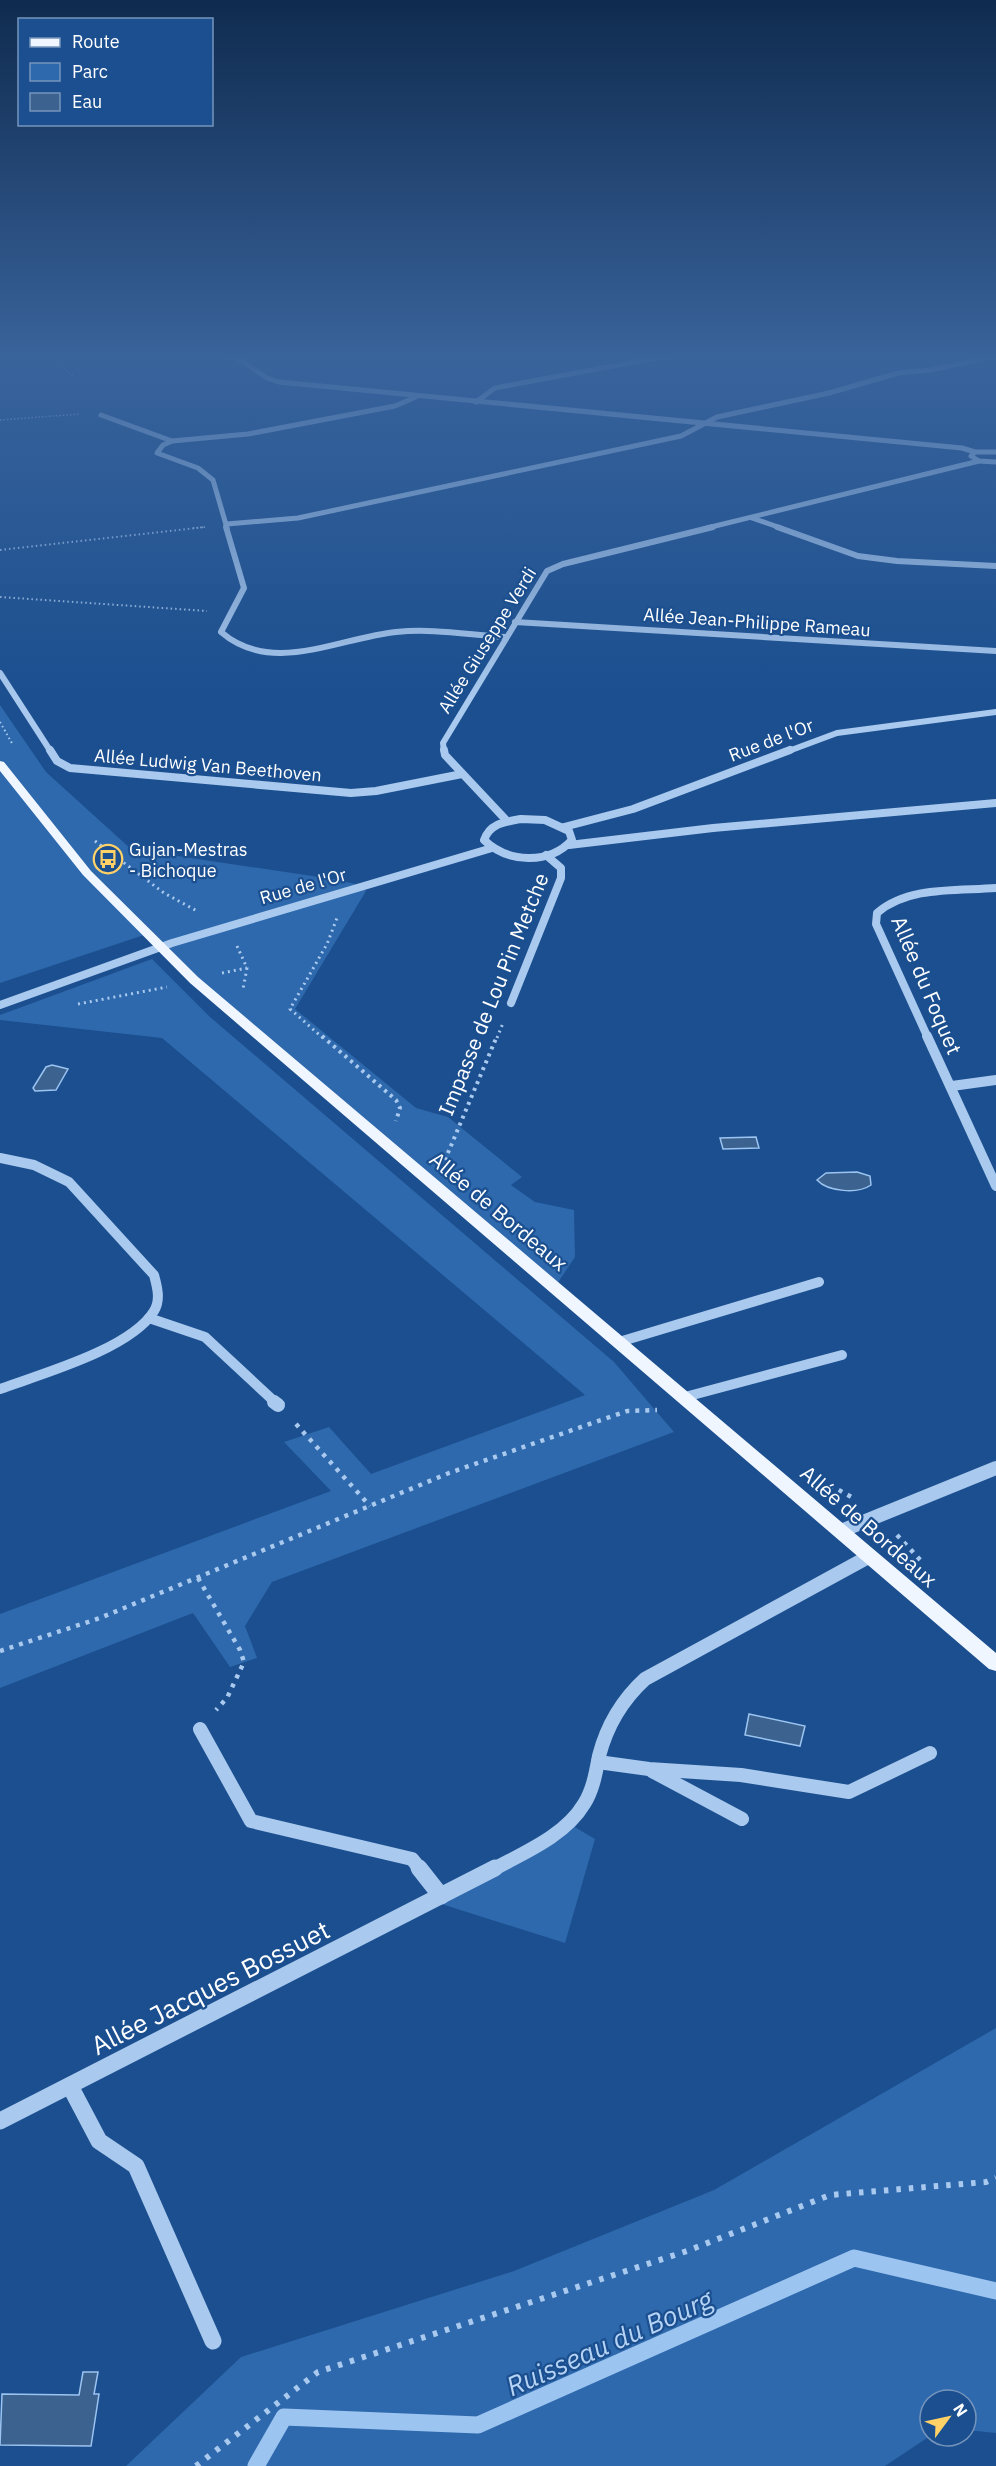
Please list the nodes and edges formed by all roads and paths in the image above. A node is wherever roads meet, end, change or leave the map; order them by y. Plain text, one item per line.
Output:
1 (196, 468) edge
2 (531, 468) edge
3 (948, 468) edge
4 (752, 518) junction
5 (227, 524) junction
6 (0, 550) edge
7 (996, 566) edge
8 (0, 597) edge
9 (232, 613) junction
10 (515, 622) junction
11 (506, 637) junction
12 (996, 651) edge
13 (0, 673) edge
14 (996, 712) edge
15 (0, 722) edge
16 (15, 748) dead end
17 (0, 764) edge
18 (462, 774) junction
19 (996, 802) edge
20 (507, 821) junction
21 (564, 827) junction
22 (89, 836) dead end
23 (569, 845) junction
24 (492, 848) junction
25 (546, 855) junction
26 (996, 888) edge
27 (349, 890) junction
28 (205, 916) dead end
29 (159, 947) junction
30 (247, 968) dead end
31 (218, 974) dead end
32 (177, 985) dead end
33 (511, 1003) joint
34 (0, 1005) edge
35 (67, 1006) dead end
36 (996, 1080) edge
37 (952, 1086) junction
38 (397, 1125) dead end
39 (0, 1158) edge
40 (435, 1185) junction
41 (996, 1186) edge
42 (819, 1282) dead end
43 (149, 1318) junction
44 (619, 1342) junction
45 (842, 1355) dead end
46 (0, 1389) edge
47 (685, 1397) junction
48 (279, 1405) joint
49 (700, 1410) junction
50 (996, 1468) edge
51 (824, 1483) dead end
52 (370, 1506) junction
53 (874, 1517) junction
54 (841, 1531) junction
55 (870, 1556) junction
56 (927, 1569) dead end
57 (198, 1578) junction
58 (0, 1651) edge
59 (996, 1664) edge
60 (200, 1729) joint
61 (930, 1753) dead end
62 (598, 1762) junction
63 (649, 1769) junction
64 (742, 1819) dead end
65 (441, 1896) junction
66 (70, 2086) junction
67 (0, 2121) edge
68 (996, 2178) edge
69 (213, 2341) dead end
70 (196, 2466) edge

1 - 5 street
2 - 5 street
3 - 4 street, Allée Giuseppe Verdi
4 - 7 street
4 - 10 street, Allée Giuseppe Verdi
5 - 6 path
5 - 9 street
8 - 9 path
9 - 11 street
10 - 11 street, Allée Giuseppe Verdi
10 - 12 street, Allée Jean-Philippe Rameau
11 - 18 street, Allée Giuseppe Verdi
13 - 18 street, Allée Ludwig Van Beethoven
14 - 21 street, Rue de l'Or
15 - 16 path
17 - 29 main road, Allée de Bordeaux
18 - 20 street, Allée Giuseppe Verdi
19 - 23 street
20 - 21 street
20 - 24 street
21 - 23 street
22 - 28 path
23 - 25 street
24 - 25 street
24 - 27 street, Rue de l'Or
25 - 33 street, Impasse de Lou Pin Metche
26 - 37 street, Allée du Foquet
27 - 29 street, Rue de l'Or
27 - 38 path
29 - 34 street, Rue de l'Or
29 - 40 main road, Allée de Bordeaux
30 - 31 path
32 - 35 path
33 - 40 path, Impasse de Lou Pin Metche
36 - 37 street, Allée du Foquet
37 - 41 street, Allée du Foquet
39 - 43 street
40 - 44 main road, Allée de Bordeaux
42 - 44 street
43 - 46 street
43 - 48 street
44 - 47 main road, Allée de Bordeaux
45 - 47 street
47 - 49 main road, Allée de Bordeaux
48 - 52 path
49 - 52 path
49 - 54 main road, Allée de Bordeaux
50 - 53 street
51 - 53 path
52 - 57 path
53 - 54 street
53 - 56 path
54 - 55 main road, Allée de Bordeaux
55 - 59 main road, Allée de Bordeaux
55 - 62 street, Allée Jacques Bossuet
57 - 58 path
57 - 60 path
60 - 65 street
61 - 63 street
62 - 63 street
62 - 65 street, Allée Jacques Bossuet
63 - 64 street
65 - 66 street, Allée Jacques Bossuet
66 - 67 street, Allée Jacques Bossuet
66 - 69 street
68 - 70 path

